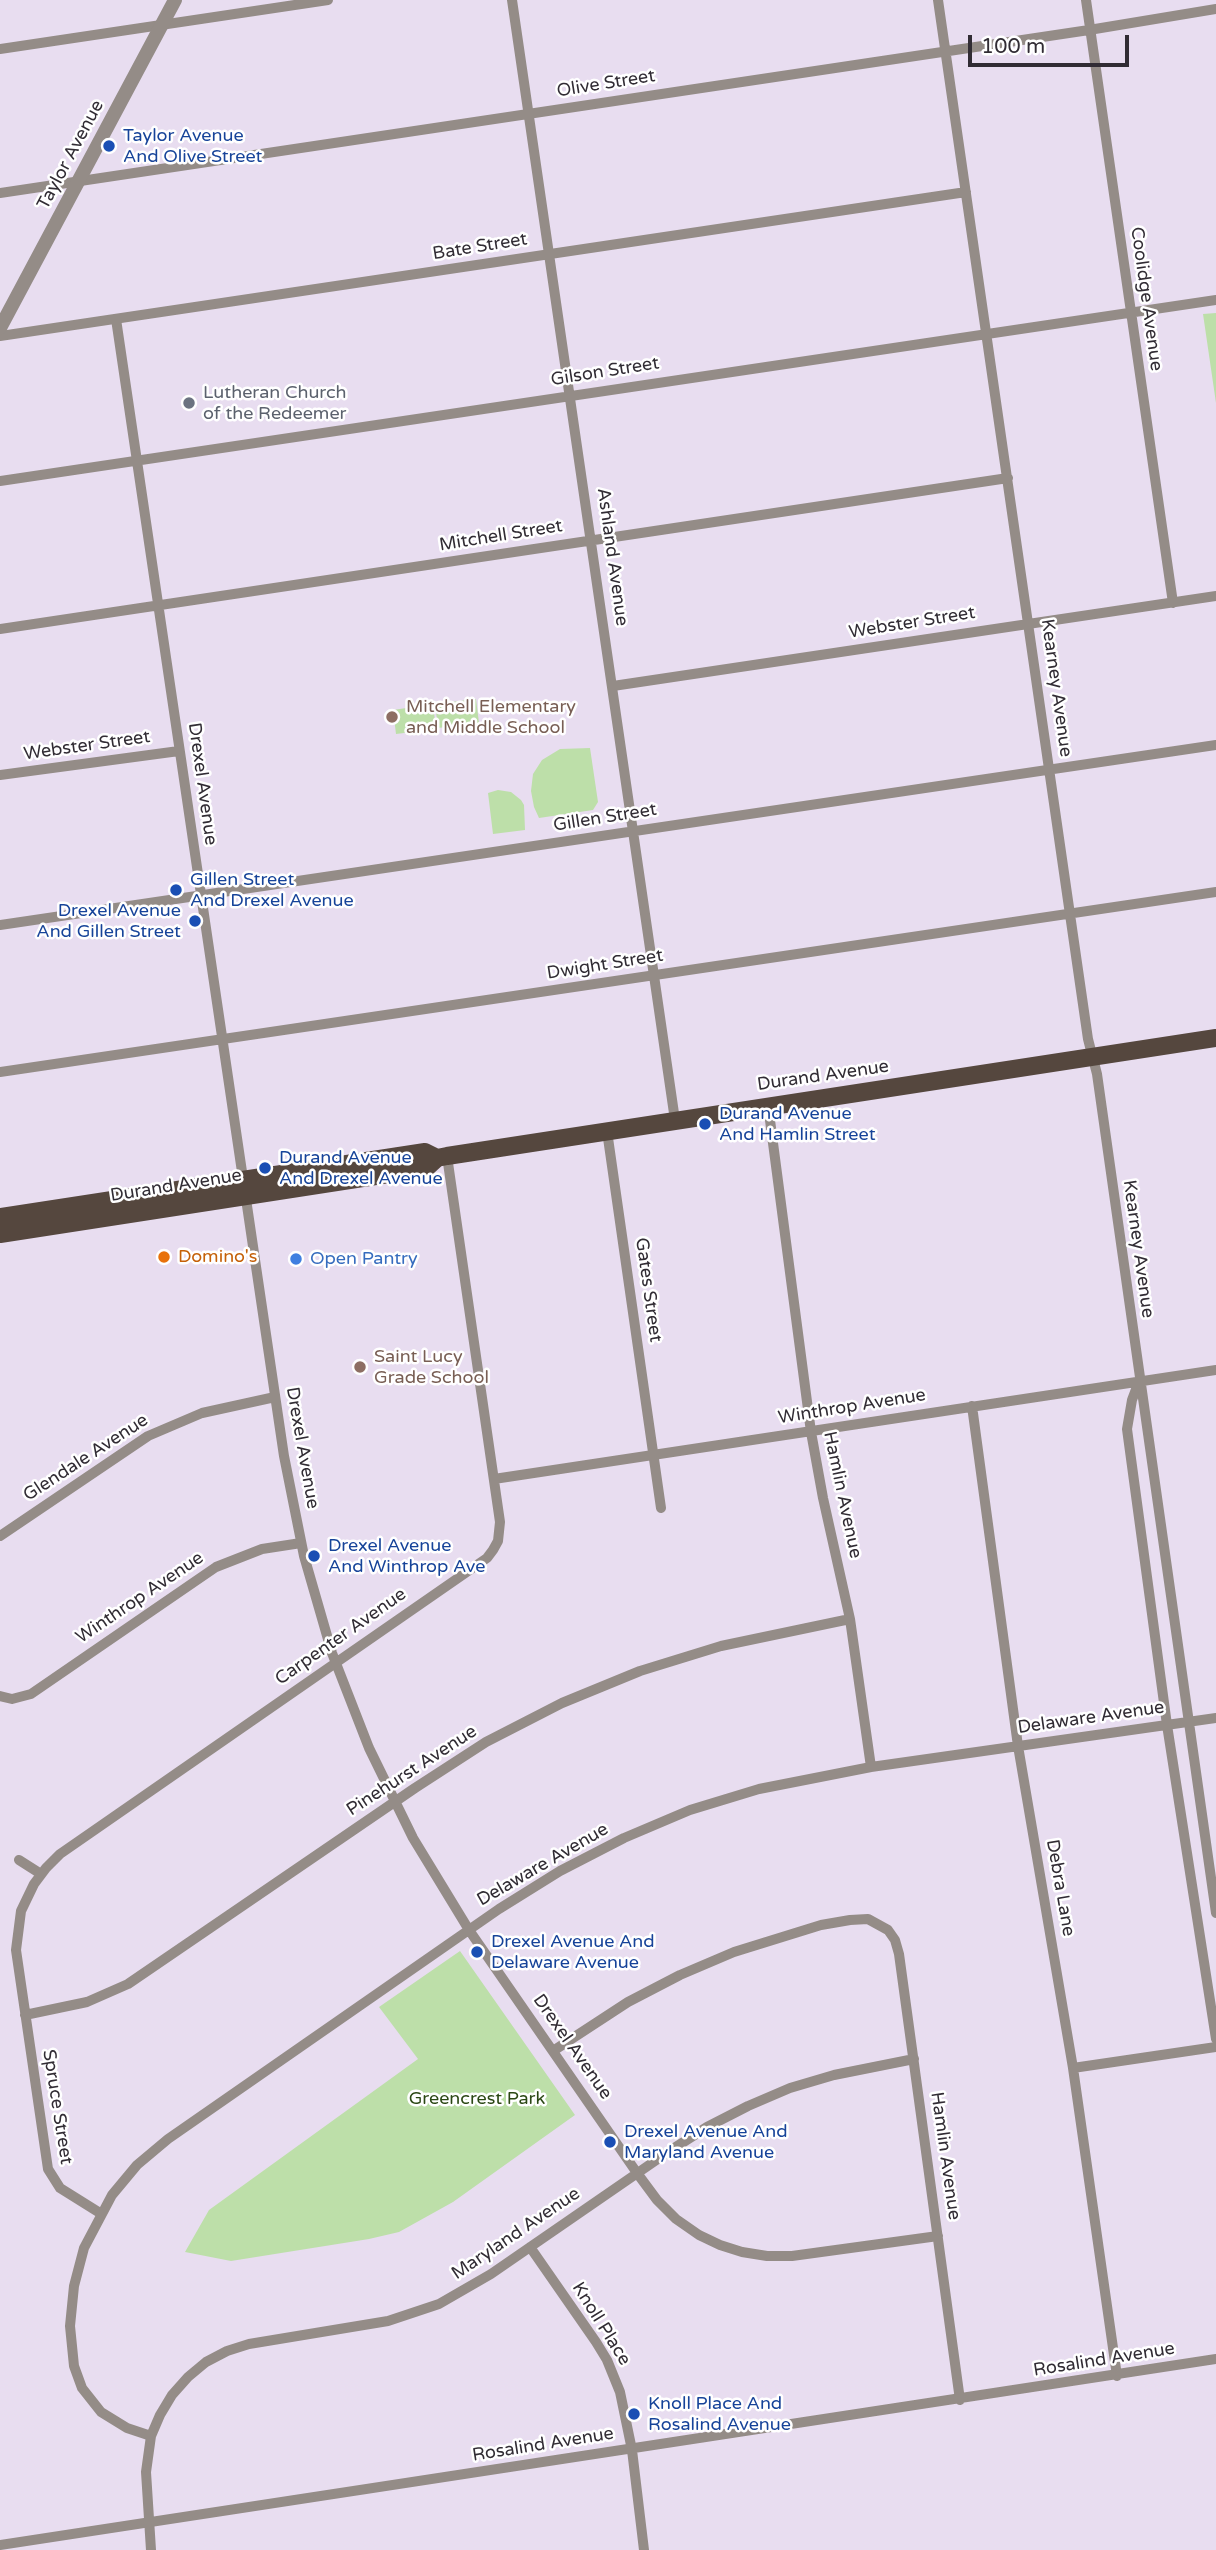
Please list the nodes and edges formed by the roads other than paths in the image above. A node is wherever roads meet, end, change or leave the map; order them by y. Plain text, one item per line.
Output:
1 (176, 0) edge
2 (328, 0) edge
3 (512, 0) edge
4 (938, 0) edge
5 (1086, 0) edge
6 (1216, 9) edge
7 (162, 25) junction
8 (1089, 30) junction
9 (0, 49) edge
10 (945, 51) junction
11 (529, 113) junction
12 (79, 181) junction
13 (966, 192) junction
14 (0, 193) edge
15 (550, 254) junction
16 (1216, 300) edge
17 (1130, 312) junction
18 (116, 319) junction
19 (0, 328) edge
20 (987, 333) junction
21 (0, 336) edge
22 (570, 395) junction
23 (136, 460) junction
24 (1008, 478) junction
25 (0, 481) edge
26 (592, 541) junction
27 (1216, 596) edge
28 (1173, 603) junction
29 (158, 606) junction
30 (1029, 623) junction
31 (0, 629) edge
32 (613, 686) junction
33 (1216, 745) edge
34 (179, 751) junction
35 (1050, 769) junction
36 (0, 775) edge
37 (634, 831) junction
38 (1216, 892) edge
39 (200, 896) junction
40 (1072, 913) junction
41 (0, 925) edge
42 (653, 976) junction
43 (1216, 1038) edge
44 (222, 1040) junction
45 (1093, 1056) junction
46 (0, 1072) edge
47 (768, 1105) junction
48 (675, 1120) junction
49 (607, 1131) junction
50 (442, 1157) junction
51 (243, 1188) junction
52 (0, 1217) edge
53 (0, 1234) edge
54 (1216, 1370) edge
55 (1139, 1381) junction
56 (275, 1397) junction
57 (972, 1406) junction
58 (811, 1432) junction
59 (654, 1454) junction
60 (494, 1479) junction
61 (662, 1508) dead end
62 (0, 1536) edge
63 (301, 1543) junction
64 (850, 1619) junction
65 (336, 1663) junction
66 (3, 1697) edge
67 (1216, 1718) edge
68 (1189, 1722) junction
69 (1167, 1725) junction
70 (1018, 1746) junction
71 (871, 1767) junction
72 (395, 1801) junction
73 (19, 1860) dead end
74 (41, 1874) junction
75 (29, 1894) joint
76 (1216, 1913) edge
77 (469, 1930) junction
78 (25, 2015) junction
79 (1216, 2039) edge
80 (1216, 2047) edge
81 (553, 2051) junction
82 (914, 2059) junction
83 (1073, 2068) junction
84 (638, 2173) junction
85 (100, 2213) junction
86 (938, 2236) junction
87 (530, 2248) junction
88 (1216, 2360) edge
89 (1117, 2376) junction
90 (960, 2400) junction
91 (151, 2436) junction
92 (632, 2450) junction
93 (151, 2522) junction
94 (0, 2545) edge
95 (152, 2550) edge
96 (644, 2550) edge

1 - 7 street, Taylor Avenue
2 - 7 street
3 - 11 street, Ashland Avenue
4 - 10 street, Kearney Avenue
5 - 8 street, Coolidge Avenue
6 - 8 street, Olive Street
7 - 9 street
7 - 12 street, Taylor Avenue
8 - 10 street, Olive Street
8 - 17 street, Coolidge Avenue
10 - 11 street, Olive Street
10 - 13 street, Kearney Avenue
11 - 12 street, Olive Street
11 - 15 street, Ashland Avenue
12 - 14 street, Olive Street
12 - 19 street, Taylor Avenue
13 - 15 street, Bate Street
13 - 20 street, Kearney Avenue
15 - 18 street, Bate Street
15 - 22 street, Ashland Avenue
16 - 17 street, Gilson Street
17 - 20 street, Gilson Street
17 - 28 street, Coolidge Avenue
18 - 21 street, Bate Street
18 - 23 street, Drexel Avenue
20 - 22 street, Gilson Street
20 - 24 street, Kearney Avenue
22 - 23 street, Gilson Street
22 - 26 street, Ashland Avenue
23 - 25 street, Gilson Street
23 - 29 street, Drexel Avenue
24 - 26 street, Mitchell Street
24 - 30 street, Kearney Avenue
26 - 29 street, Mitchell Street
26 - 32 street, Ashland Avenue
27 - 28 street, Webster Street
28 - 30 street, Webster Street
29 - 31 street, Mitchell Street
29 - 34 street, Drexel Avenue
30 - 32 street, Webster Street
30 - 35 street, Kearney Avenue
32 - 37 street, Ashland Avenue
33 - 35 street, Gillen Street
34 - 36 street, Webster Street
34 - 39 street, Drexel Avenue
35 - 37 street, Gillen Street
35 - 40 street, Kearney Avenue
37 - 39 street, Gillen Street
37 - 42 street, Ashland Avenue
38 - 40 street, Dwight Street
39 - 41 street, Gillen Street
39 - 44 street, Drexel Avenue
40 - 42 street, Dwight Street
40 - 45 street, Kearney Avenue
42 - 44 street, Dwight Street
42 - 48 street, Ashland Avenue
43 - 45 main road, Durand Avenue
44 - 46 street, Dwight Street
44 - 51 street, Drexel Avenue
45 - 47 main road, Durand Avenue
45 - 55 street, Kearney Avenue
47 - 48 main road, Durand Avenue
47 - 58 street, Hamlin Avenue
48 - 49 main road, Durand Avenue
49 - 50 main road, Durand Avenue
49 - 59 street, Gates Street
50 - 51 main road, Durand Avenue
50 - 60 street, Carpenter Avenue
51 - 52 main road, Durand Avenue
51 - 53 main road, Durand Avenue
51 - 56 street, Drexel Avenue
54 - 55 street, Winthrop Avenue
55 - 57 street, Winthrop Avenue
55 - 68 street, Kearney Avenue
55 - 69 street, Kearney Avenue
56 - 62 street, Glendale Avenue
56 - 63 street, Drexel Avenue
57 - 58 street, Winthrop Avenue
57 - 70 street, Debra Lane
58 - 59 street, Winthrop Avenue
58 - 64 street, Hamlin Avenue
59 - 60 street, Winthrop Avenue
59 - 61 street, Gates Street
60 - 65 street, Carpenter Avenue
63 - 65 street, Drexel Avenue
63 - 66 street, Winthrop Avenue
64 - 71 street, Hamlin Avenue
64 - 72 street, Pinehurst Avenue
65 - 72 street, Drexel Avenue
65 - 74 street, Carpenter Avenue
67 - 68 street, Delaware Avenue
68 - 69 street, Delaware Avenue
68 - 76 street, Kearney Avenue
69 - 70 street, Delaware Avenue
69 - 79 street, Kearney Avenue
70 - 71 street, Delaware Avenue
70 - 83 street, Debra Lane
71 - 77 street, Delaware Avenue
72 - 77 street, Drexel Avenue
72 - 78 street, Pinehurst Avenue
73 - 74 street
74 - 75 street, Carpenter Avenue
75 - 78 street, Spruce Street
77 - 81 street, Drexel Avenue
77 - 85 street, Delaware Avenue
78 - 85 street, Spruce Street
80 - 83 street
81 - 82 street, Hamlin Avenue
81 - 84 street, Drexel Avenue
82 - 84 street, Maryland Avenue
82 - 86 street, Hamlin Avenue
83 - 89 street, Debra Lane
84 - 86 street, Drexel Avenue
84 - 87 street, Maryland Avenue
85 - 91 street
86 - 90 street, Hamlin Avenue
87 - 91 street, Maryland Avenue
87 - 92 street, Knoll Place
88 - 89 street, Rosalind Avenue
89 - 90 street, Rosalind Avenue
90 - 92 street, Rosalind Avenue
91 - 93 street
92 - 93 street, Rosalind Avenue
92 - 96 street, Knoll Place
93 - 94 street, Rosalind Avenue
93 - 95 street

